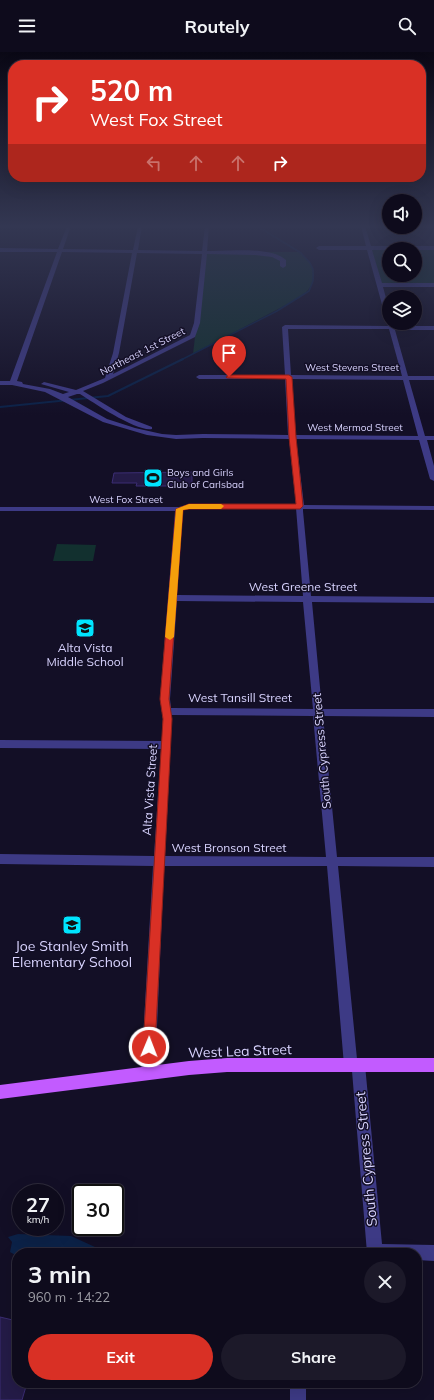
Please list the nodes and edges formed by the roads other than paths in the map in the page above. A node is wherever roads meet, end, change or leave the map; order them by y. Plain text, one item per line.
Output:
1 (47, 289) edge
2 (128, 289) edge
3 (201, 289) edge
4 (382, 325) edge
5 (422, 327) edge
6 (434, 328) edge
7 (392, 330) edge
8 (199, 377) dead end
9 (289, 377) junction
10 (108, 378) junction
11 (406, 378) junction
12 (434, 378) edge
13 (0, 383) edge
14 (13, 383) junction
15 (79, 392) junction
16 (62, 396) junction
17 (204, 436) junction
18 (292, 437) junction
19 (422, 438) junction
20 (434, 438) edge
21 (434, 479) edge
22 (300, 507) junction
23 (0, 508) edge
24 (434, 508) edge
25 (179, 509) junction
26 (172, 598) junction
27 (307, 599) junction
28 (434, 600) edge
29 (166, 711) junction
30 (318, 712) junction
31 (434, 713) edge
32 (0, 744) edge
33 (166, 745) junction
34 (0, 859) edge
35 (332, 861) junction
36 (158, 862) junction
37 (434, 862) edge
38 (354, 1065) junction
39 (434, 1065) edge
40 (148, 1073) junction
41 (0, 1092) edge
42 (375, 1248) edge
43 (422, 1253) edge
44 (434, 1253) edge
45 (298, 1388) edge
46 (298, 1400) edge

1 - 14 street
2 - 10 street
3 - 10 street, Northeast 1st Street
4 - 9 street, South Cypress Street
5 - 6 street
7 - 11 street
8 - 9 street, West Stevens Street
9 - 11 street, West Stevens Street
9 - 18 street, South Cypress Street
10 - 15 street, Northeast 1st Street
11 - 12 street, West Stevens Street
11 - 19 street
13 - 14 street
14 - 15 street
14 - 16 street
15 - 16 street, Northeast 1st Street
15 - 17 street
16 - 17 street
17 - 18 street, West Mermod Street
18 - 19 street, West Mermod Street
18 - 22 street, South Cypress Street
19 - 20 street, West Mermod Street
19 - 21 street
22 - 24 street, West Fox Street
22 - 25 street, West Fox Street
22 - 27 street, South Cypress Street
23 - 25 street, West Fox Street
25 - 26 street, Alta Vista Street
26 - 27 street, West Greene Street
26 - 29 street, Alta Vista Street
27 - 28 street, West Greene Street
27 - 30 street, South Cypress Street
29 - 30 street, West Tansill Street
29 - 33 street, Alta Vista Street
30 - 31 street, West Tansill Street
30 - 35 street, South Cypress Street
32 - 33 street
33 - 36 street, Alta Vista Street
34 - 36 street, West Bronson Street
35 - 36 street, West Bronson Street
35 - 37 street, West Bronson Street
35 - 38 street, South Cypress Street
36 - 40 street, Alta Vista Street
38 - 39 main road, West Lea Street
38 - 40 main road, West Lea Street
38 - 42 street, South Cypress Street
40 - 41 main road, West Lea Street
43 - 44 street
45 - 46 street

